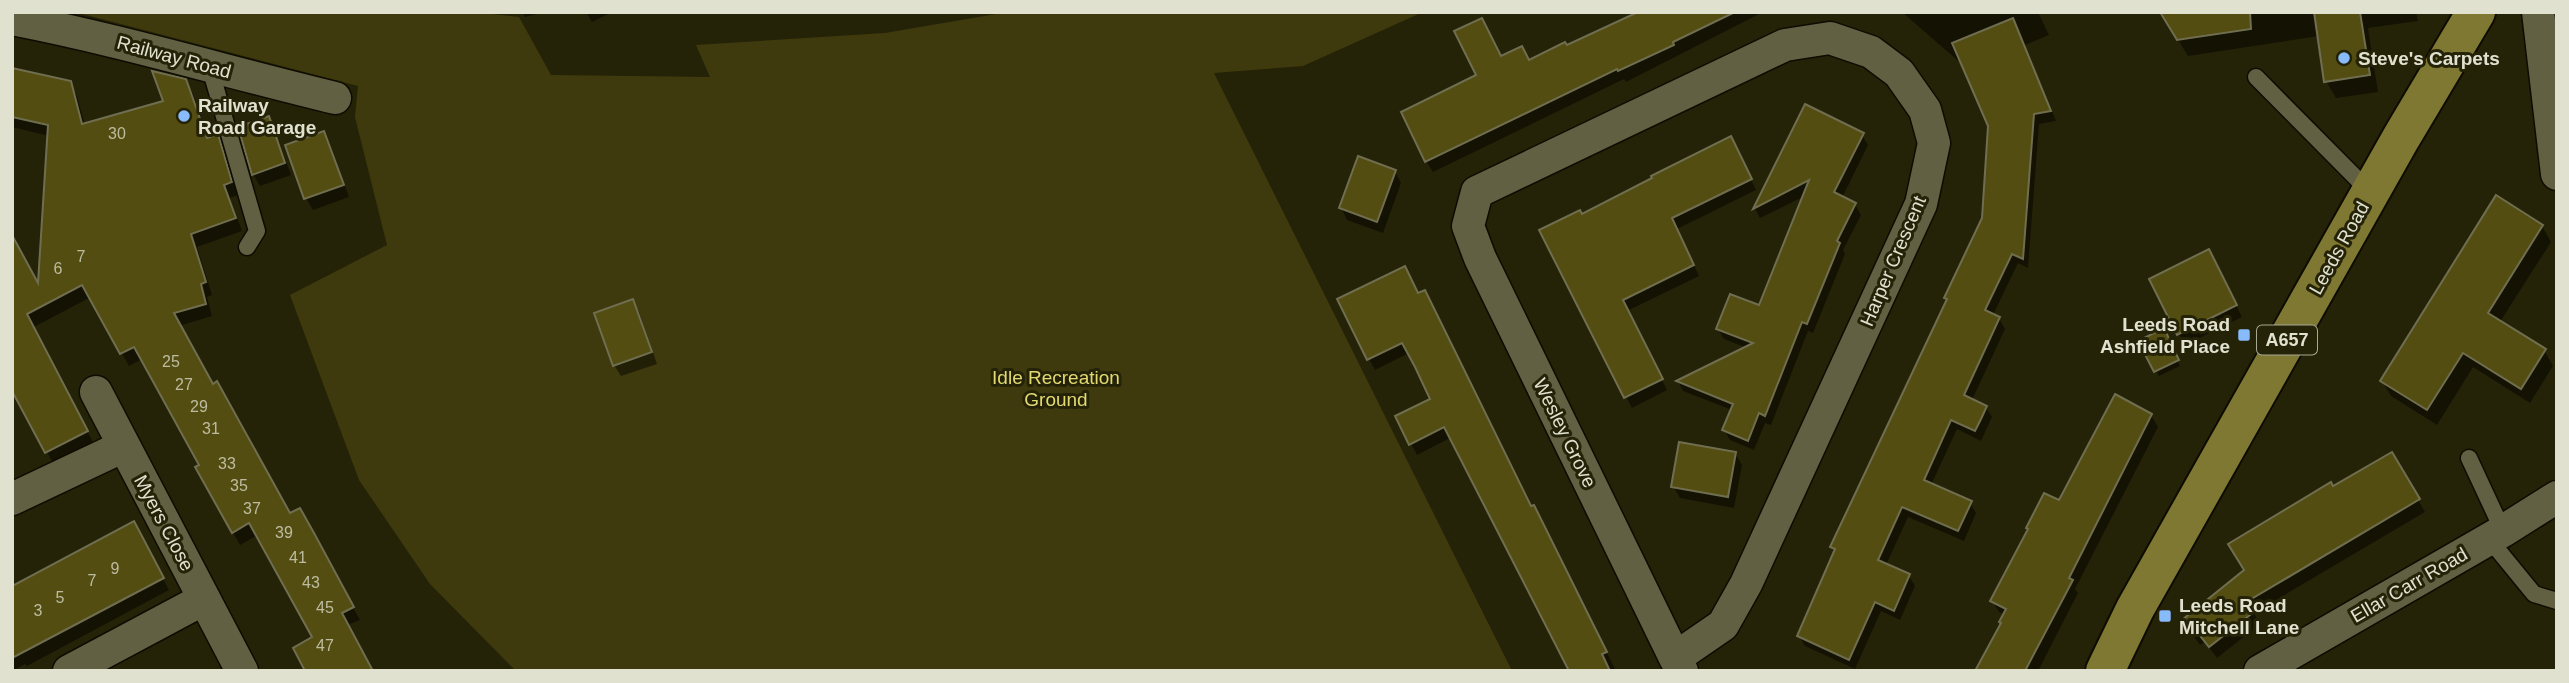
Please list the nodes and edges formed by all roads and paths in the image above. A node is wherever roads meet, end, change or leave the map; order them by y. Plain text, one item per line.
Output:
1 (2476, 12) edge
2 (2538, 12) edge
3 (12, 19) edge
4 (210, 68) junction
5 (2256, 77) dead end
6 (335, 98) dead end
7 (2557, 174) edge
8 (1477, 192) joint
9 (2371, 192) junction
10 (247, 247) dead end
11 (96, 392) dead end
12 (124, 446) junction
13 (2469, 458) dead end
14 (2557, 497) edge
15 (12, 499) edge
16 (2496, 535) junction
17 (204, 599) junction
18 (2557, 601) edge
19 (1678, 664) edge
20 (69, 671) edge
21 (242, 671) edge
22 (2105, 671) edge
23 (2260, 671) edge

1 - 9 main road, Leeds Road / A657
2 - 7 street
3 - 4 street, Railway Road
4 - 6 street, Railway Road
4 - 10 lane
5 - 9 lane
8 - 19 street, Wesley Grove
8 - 19 street, Harper Crescent
9 - 22 main road, Leeds Road / A657
11 - 12 street, Myers Close
12 - 15 street
12 - 17 street, Myers Close
13 - 16 lane
14 - 16 street, Ellar Carr Road
16 - 18 lane
16 - 23 street, Ellar Carr Road
17 - 20 street
17 - 21 street, Myers Close

